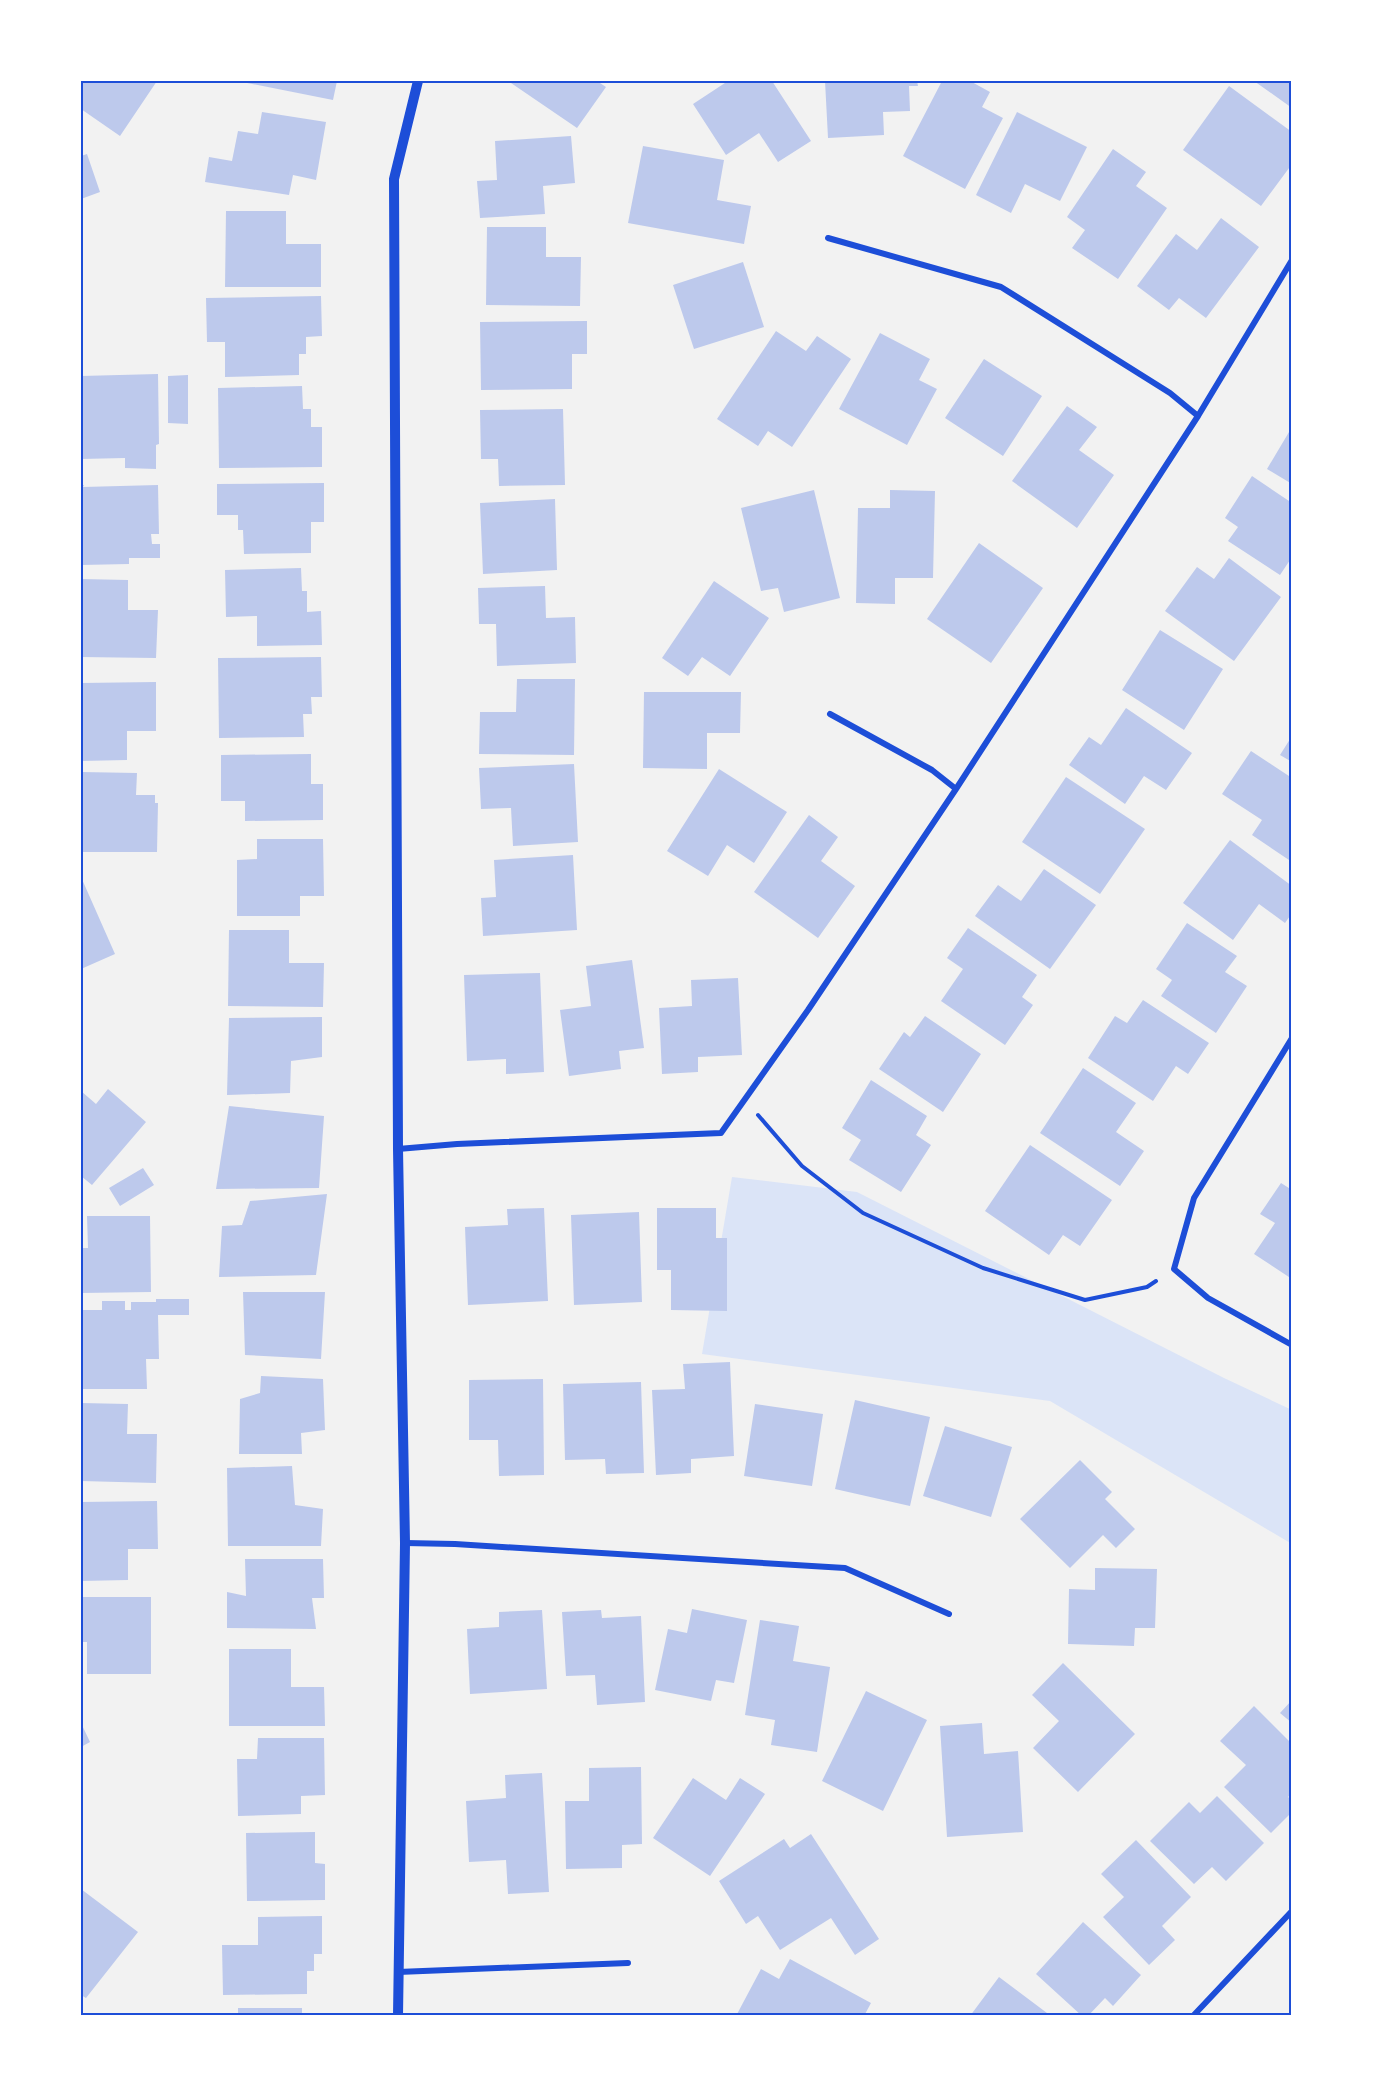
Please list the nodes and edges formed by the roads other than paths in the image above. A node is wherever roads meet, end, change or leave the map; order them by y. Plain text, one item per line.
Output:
1 (418, 81) edge
2 (828, 238) dead end
3 (1292, 260) edge
4 (1198, 416) junction
5 (830, 714) dead end
6 (956, 789) junction
7 (1292, 1038) edge
8 (398, 1149) junction
9 (1292, 1345) edge
10 (405, 1543) junction
11 (949, 1614) dead end
12 (1292, 1911) edge
13 (628, 1963) dead end
14 (398, 1972) junction
15 (398, 2016) edge
16 (1193, 2016) edge

1 - 8 street
2 - 4 street
3 - 4 street
4 - 6 street
5 - 6 street
6 - 8 street
7 - 9 street
8 - 10 street
10 - 11 street
10 - 14 street
12 - 16 street
13 - 14 street
14 - 15 street

